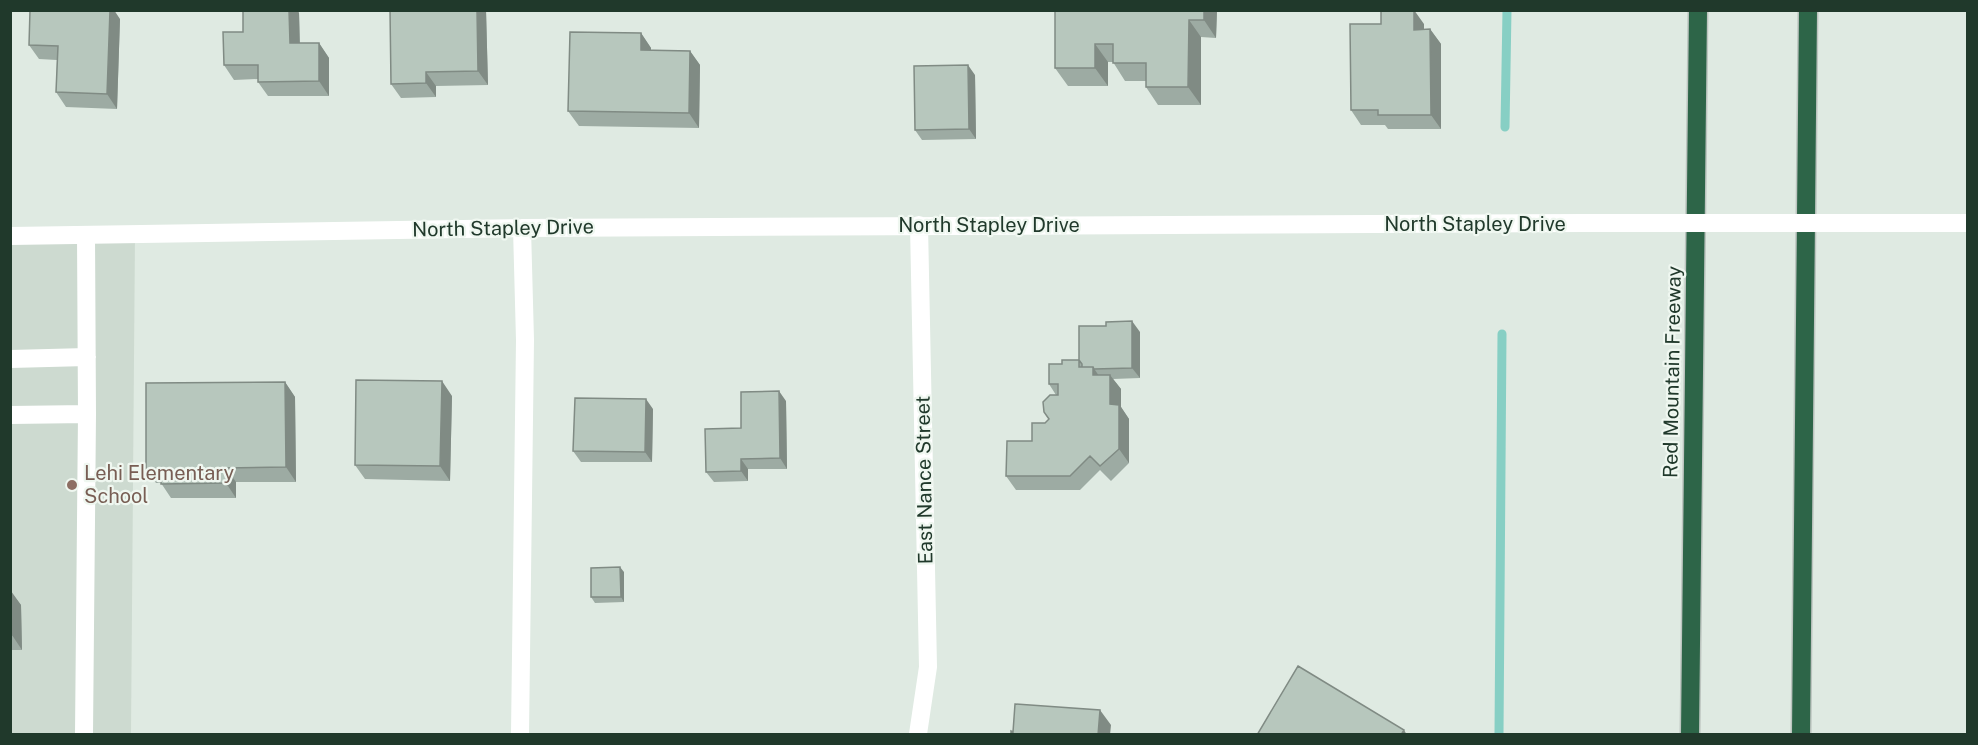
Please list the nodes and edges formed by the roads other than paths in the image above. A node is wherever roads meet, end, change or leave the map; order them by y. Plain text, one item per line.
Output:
1 (1698, 10) edge
2 (1808, 10) edge
3 (1968, 223) edge
4 (919, 225) junction
5 (522, 228) junction
6 (86, 235) junction
7 (10, 236) edge
8 (87, 357) junction
9 (10, 359) edge
10 (87, 414) junction
11 (10, 415) edge
12 (84, 735) edge
13 (520, 735) edge
14 (918, 735) edge
15 (1690, 735) edge
16 (1801, 735) edge

1 - 15 highway, Red Mountain Freeway
2 - 16 highway
3 - 4 street, North Stapley Drive, bridge
4 - 5 street, North Stapley Drive
4 - 14 street, East Nance Street
5 - 6 street, North Stapley Drive
5 - 13 street
6 - 7 street, North Stapley Drive
6 - 8 street
8 - 9 street
8 - 10 street
10 - 11 street
10 - 12 street

